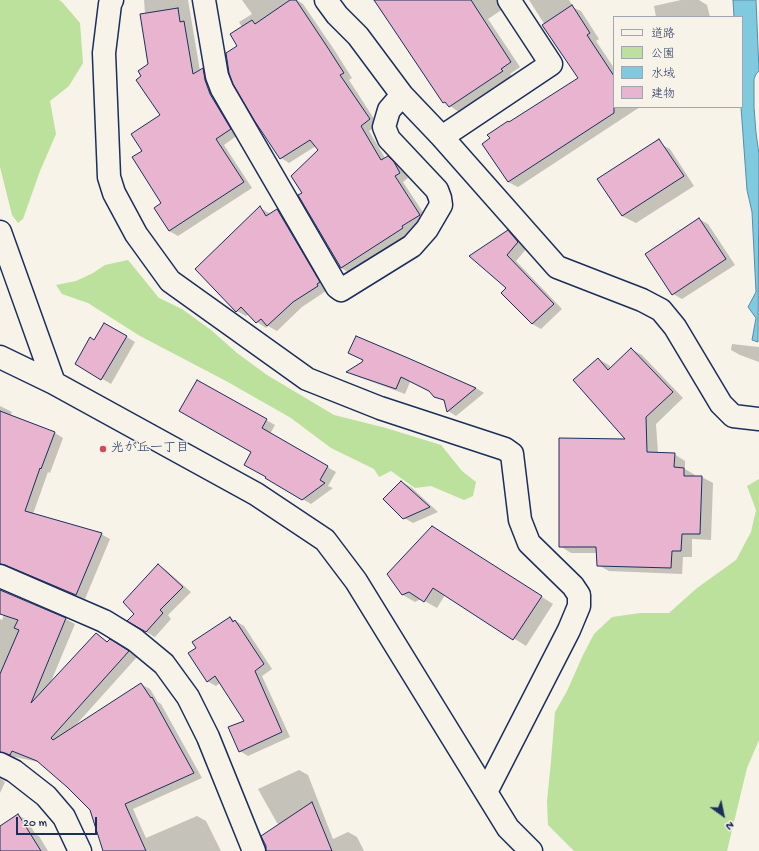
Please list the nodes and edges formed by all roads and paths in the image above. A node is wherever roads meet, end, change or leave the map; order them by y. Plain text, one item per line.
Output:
1 (112, 0) edge
2 (204, 0) edge
3 (326, 0) edge
4 (509, 0) edge
5 (402, 95) junction
6 (442, 137) junction
7 (0, 232) edge
8 (0, 357) edge
9 (54, 383) junction
10 (759, 419) edge
11 (0, 576) edge
12 (0, 764) edge
13 (486, 792) junction
14 (80, 851) edge
15 (254, 851) edge
16 (531, 851) edge

1 - 13 street
2 - 5 street
3 - 5 street
4 - 6 street
5 - 6 street
6 - 10 street
7 - 9 street
8 - 9 street
9 - 13 street
11 - 15 street
12 - 14 street
13 - 16 street

